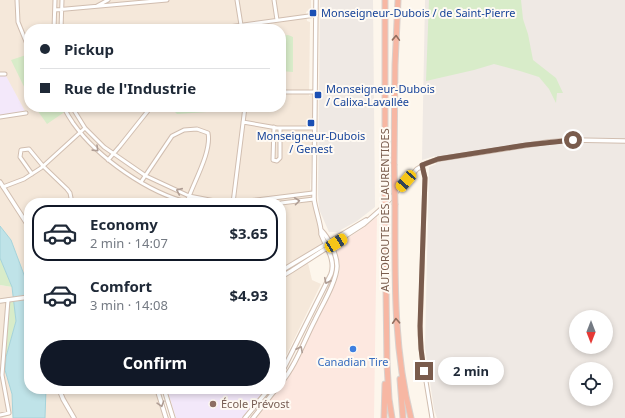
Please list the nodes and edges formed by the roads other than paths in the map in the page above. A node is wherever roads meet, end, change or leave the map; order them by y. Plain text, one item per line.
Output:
1 (17, 0) edge
2 (55, 0) edge
3 (62, 0) edge
4 (108, 0) edge
5 (132, 0) edge
6 (167, 0) edge
7 (237, 0) edge
8 (274, 0) edge
9 (316, 0) edge
10 (398, 0) edge
11 (385, 1) edge
12 (136, 3) junction
13 (96, 7) junction
14 (55, 10) junction
15 (62, 10) junction
16 (316, 15) junction
17 (277, 20) junction
18 (54, 24) edge
19 (61, 24) edge
20 (241, 24) edge
21 (248, 24) edge
22 (24, 37) edge
23 (0, 74) edge
24 (5, 74) dead end
25 (286, 92) edge
26 (315, 92) junction
27 (67, 112) edge
28 (75, 112) edge
29 (147, 112) edge
30 (244, 112) edge
31 (26, 113) dead end
32 (0, 117) edge
33 (243, 122) junction
34 (274, 127) junction
35 (85, 128) junction
36 (280, 128) junction
37 (314, 128) junction
38 (81, 133) junction
39 (625, 141) edge
40 (113, 154) junction
41 (108, 160) junction
42 (422, 165) junction
43 (43, 166) junction
44 (32, 174) junction
45 (146, 176) junction
46 (0, 182) edge
47 (141, 182) junction
48 (3, 187) junction
49 (314, 194) junction
50 (189, 196) junction
51 (71, 198) edge
52 (176, 198) edge
53 (199, 198) edge
54 (234, 198) edge
55 (278, 198) edge
56 (314, 199) junction
57 (286, 202) edge
58 (24, 219) edge
59 (328, 245) junction
60 (286, 268) edge
61 (286, 275) edge
62 (24, 298) edge
63 (8, 300) junction
64 (0, 301) edge
65 (1, 332) edge
66 (5, 332) junction
67 (399, 360) junction
68 (286, 364) edge
69 (387, 364) junction
70 (1, 375) edge
71 (286, 375) edge
72 (61, 394) edge
73 (159, 394) edge
74 (166, 394) edge
75 (265, 394) edge
76 (272, 394) edge
77 (0, 415) edge
78 (74, 418) edge
79 (166, 418) edge
80 (173, 418) edge
81 (245, 418) edge
82 (253, 418) edge
83 (384, 418) edge
84 (392, 418) edge
85 (402, 418) edge
86 (411, 418) edge
87 (432, 418) edge

1 - 22 street
2 - 14 street
3 - 15 street
4 - 13 street
5 - 12 street
6 - 12 street
7 - 20 street
8 - 17 street
9 - 16 street
67 -> 10 highway, AUTOROUTE DES LAURENTIDES, bridge
11 - 69 highway, AUTOROUTE DES LAURENTIDES, bridge
12 - 13 street
13 - 15 street
14 - 15 street
14 - 18 street
15 - 19 street
16 - 17 street
16 - 26 street
17 - 21 street
23 - 24 street
25 - 26 street
26 - 37 street
27 - 38 street
28 - 35 street
29 - 40 street
30 - 33 street
31 - 32 street
33 - 34 street
33 - 54 street
34 - 36 street
34 - 36 street
35 - 38 street
35 - 40 street
36 - 37 street
37 - 49 street
38 -> 41 street
38 - 43 street
39 - 42 street
40 - 41 street
40 - 45 street
41 - 47 street
42 - 59 street
42 - 87 street
43 - 44 street
43 - 44 street
43 - 51 street
44 - 48 street
45 - 47 street
50 -> 45 street
45 - 50 street
46 - 48 street
47 - 52 street
48 - 58 street
49 - 55 street
49 - 56 street
50 - 53 street
57 -> 56 street
56 - 59 street
59 - 60 street
59 - 61 street
59 -> 68 street
71 -> 59 street
62 - 63 street
63 - 64 street
63 - 66 street
65 - 66 street
66 - 70 street
67 - 85 highway
67 - 86 highway, AUTOROUTE DES LAURENTIDES
69 - 83 highway
69 - 84 highway, AUTOROUTE DES LAURENTIDES
70 - 77 street
72 - 78 street
73 -> 79 street
74 - 80 street
75 - 81 street
76 - 82 street

